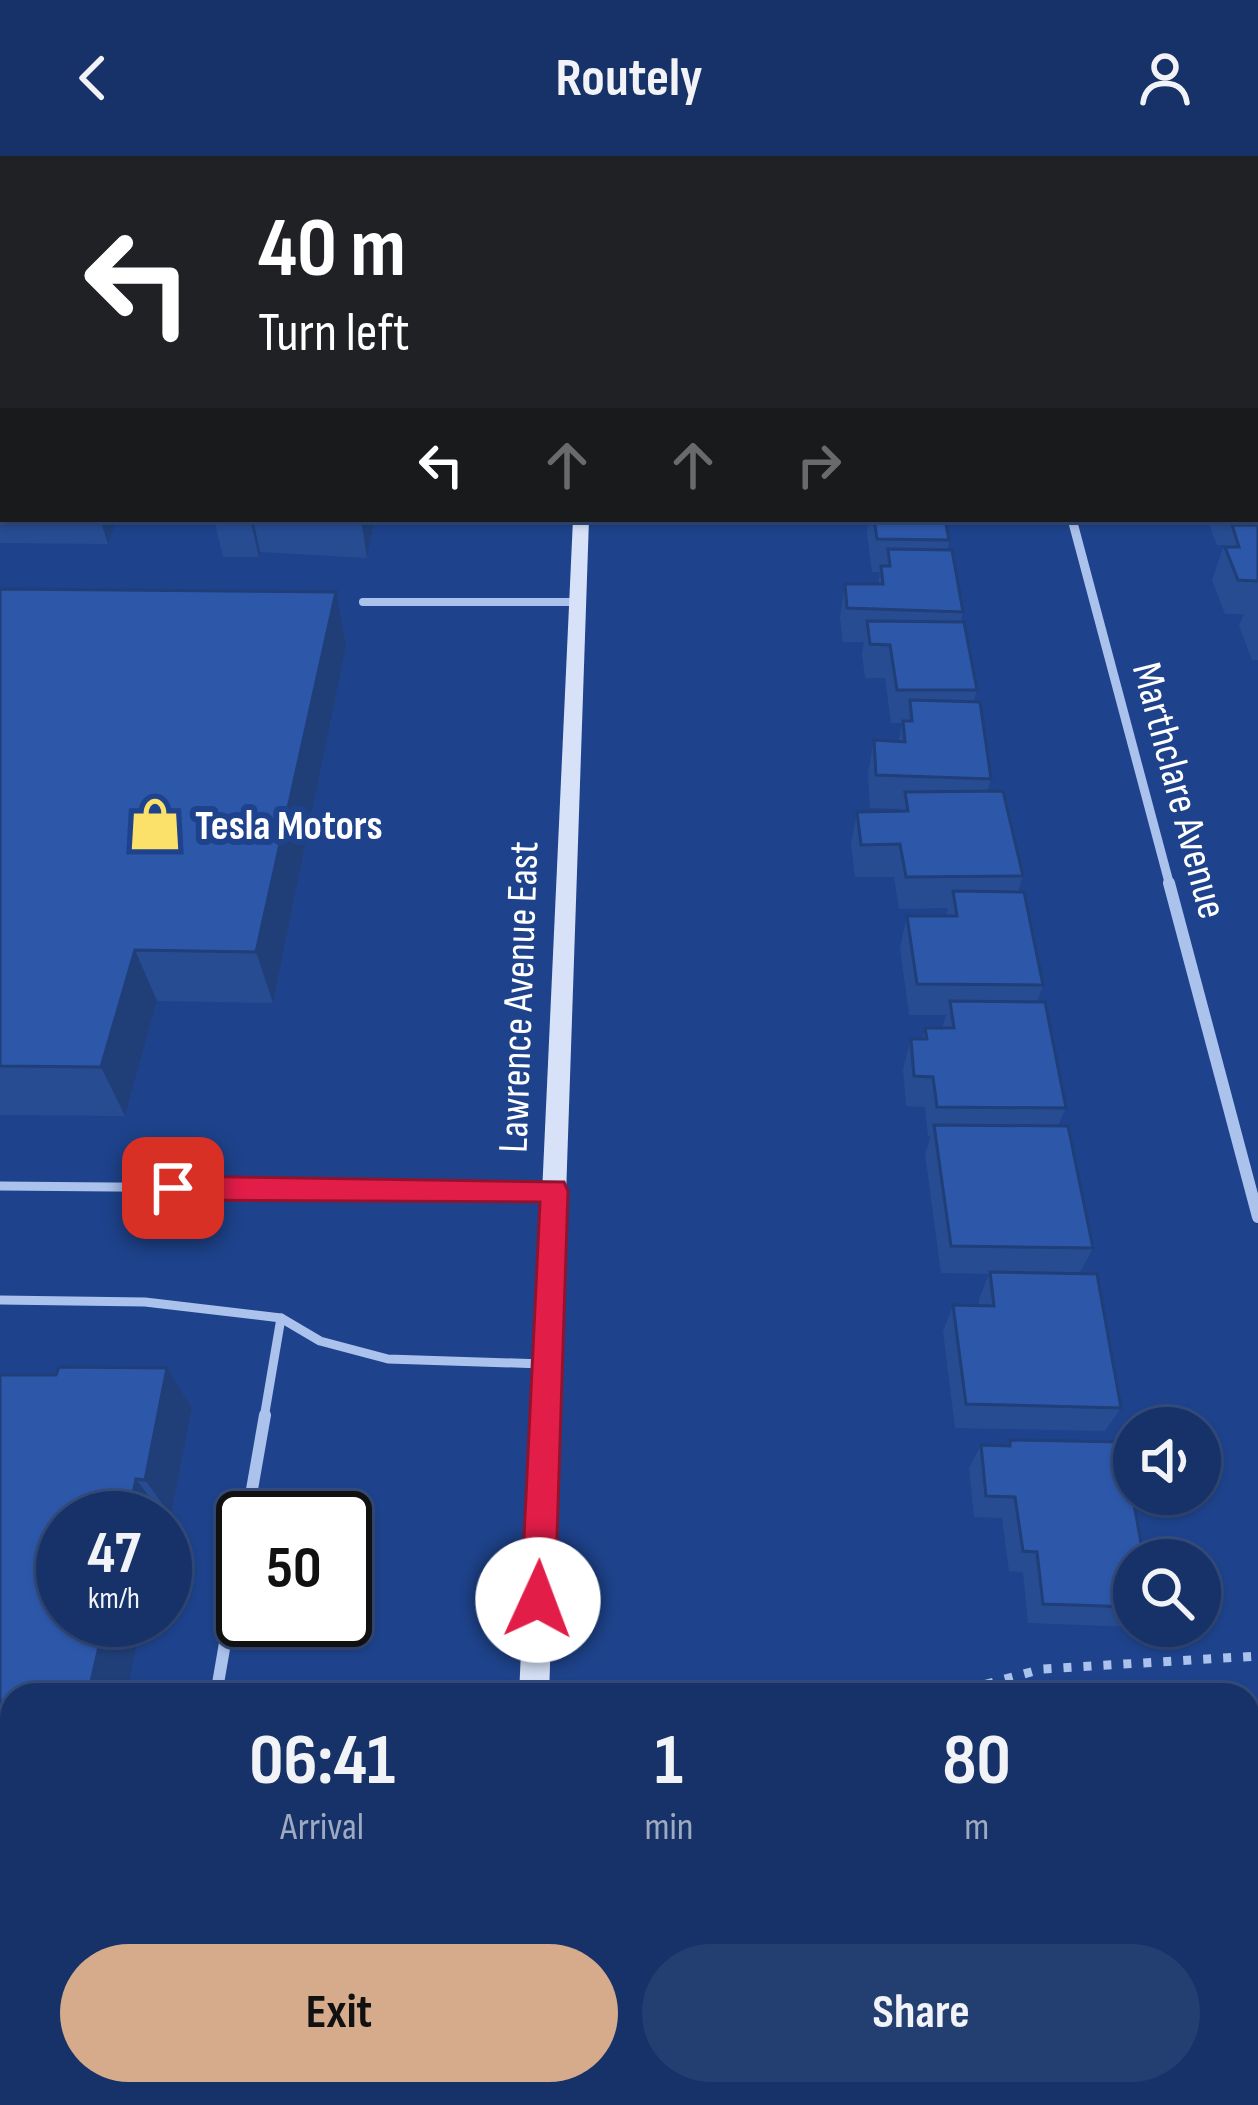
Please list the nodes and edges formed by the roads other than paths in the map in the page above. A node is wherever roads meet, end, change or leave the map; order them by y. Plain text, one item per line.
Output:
1 (581, 522) edge
2 (1073, 522) edge
3 (363, 602) dead end
4 (578, 602) junction
5 (0, 1186) edge
6 (554, 1191) junction
7 (1258, 1217) edge
8 (0, 1300) edge
9 (281, 1318) junction
10 (548, 1365) junction
11 (252, 1491) edge
12 (224, 1647) edge
13 (218, 1683) edge
14 (535, 1683) edge

1 - 4 main road, Lawrence Avenue East
2 - 7 street, Marthclare Avenue
3 - 4 lane
4 - 6 main road, Lawrence Avenue East
5 - 6 lane
6 - 10 main road, Lawrence Avenue East
8 - 9 lane
9 - 10 lane
9 - 11 lane
10 - 14 main road, Lawrence Avenue East
12 - 13 lane

